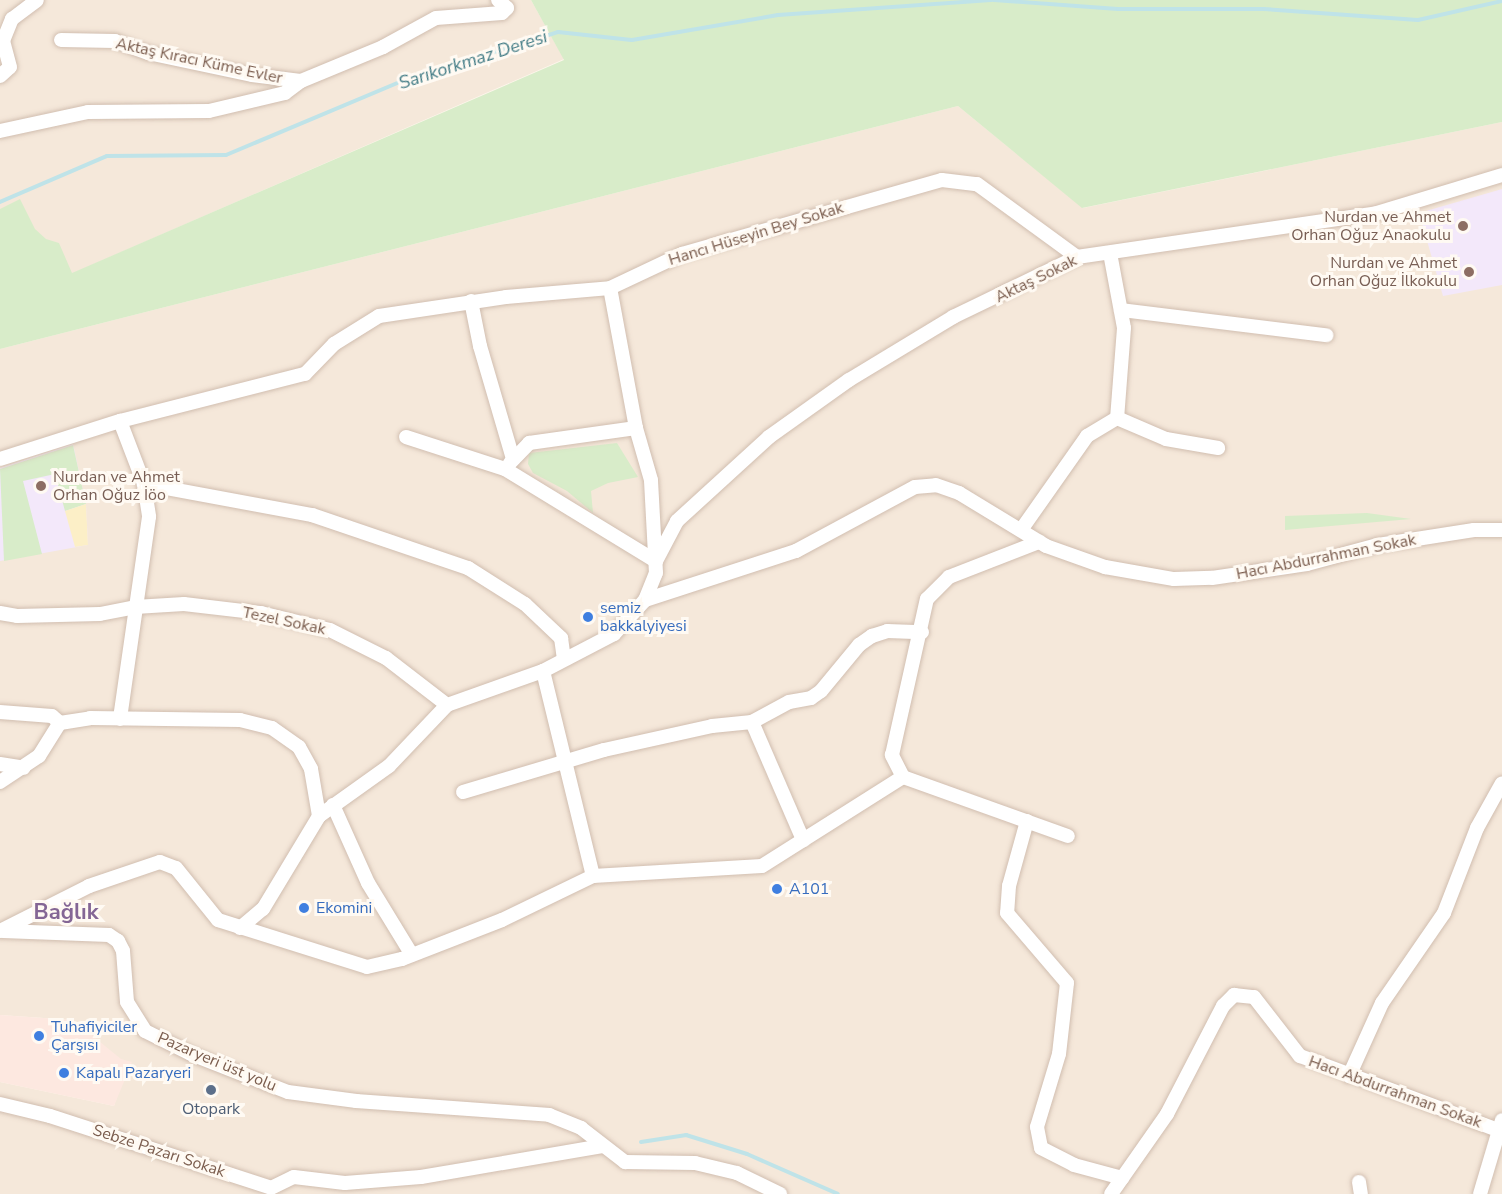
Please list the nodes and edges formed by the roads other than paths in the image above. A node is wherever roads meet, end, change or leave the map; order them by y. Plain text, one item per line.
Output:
1 (37, 0) edge
2 (498, 0) edge
3 (61, 40) dead end
4 (0, 76) edge
5 (301, 81) junction
6 (0, 131) edge
7 (1502, 175) edge
8 (1110, 253) junction
9 (1077, 257) junction
10 (610, 288) junction
11 (471, 302) junction
12 (1121, 310) junction
13 (1326, 335) dead end
14 (1117, 418) junction
15 (120, 421) junction
16 (636, 428) junction
17 (406, 437) dead end
18 (1218, 448) dead end
19 (0, 459) edge
20 (509, 464) junction
21 (144, 484) junction
22 (1021, 530) junction
23 (1502, 530) edge
24 (1039, 542) junction
25 (656, 561) junction
26 (645, 600) junction
27 (135, 606) junction
28 (0, 612) edge
29 (921, 632) junction
30 (564, 659) junction
31 (543, 671) junction
32 (447, 705) junction
33 (0, 712) edge
34 (120, 719) junction
35 (752, 722) junction
36 (60, 723) junction
37 (565, 761) junction
38 (0, 764) edge
39 (24, 768) junction
40 (903, 777) junction
41 (0, 782) edge
42 (1502, 783) edge
43 (463, 792) dead end
44 (333, 806) junction
45 (319, 816) junction
46 (1027, 821) junction
47 (1068, 836) dead end
48 (803, 840) junction
49 (593, 876) junction
50 (240, 928) junction
51 (0, 931) edge
52 (412, 955) junction
53 (1349, 1076) junction
54 (0, 1104) edge
55 (1500, 1125) edge
56 (602, 1146) junction
57 (1122, 1178) junction
58 (780, 1194) edge
59 (1111, 1194) edge
60 (1480, 1194) edge

1 - 4 street
2 - 5 street, Aktaş Kıracı Küme Evler
3 - 5 street, Aktaş Kıracı Küme Evler
5 - 6 street, Aktaş Kıracı Küme Evler
7 - 8 street, Aktaş Sokak
8 - 9 street, Aktaş Sokak
8 - 12 street
9 - 10 street, Hancı Hüseyin Bey Sokak
9 - 25 street, Aktaş Sokak
10 - 11 street, Hancı Hüseyin Bey Sokak
10 - 16 street
11 - 15 street, Hancı Hüseyin Bey Sokak
11 - 20 street
12 - 13 street
12 - 14 street
14 - 18 street
14 - 22 street
15 - 19 street
15 - 21 street
16 - 20 street
16 - 25 street
17 - 20 street
20 - 25 street
21 - 27 street
21 - 30 street
22 - 24 street, Hacı Abdurrahman Sokak
22 - 26 street, Hacı Abdurrahman Sokak
23 - 24 street, Hacı Abdurrahman Sokak
24 - 29 street
25 - 26 street
26 - 30 street, Hacı Abdurrahman Sokak
27 - 28 street, Tezel Sokak
27 - 32 street, Tezel Sokak
27 - 34 street
29 - 35 street
29 - 40 street
30 - 31 street, Hacı Abdurrahman Sokak
31 - 32 street, Hacı Abdurrahman Sokak
31 - 37 street
32 - 44 street, Hacı Abdurrahman Sokak
33 - 36 street
34 - 36 street
34 - 45 street
35 - 37 street
35 - 48 street
36 - 39 street
37 - 43 street
37 - 49 street
38 - 39 street
39 - 41 street
40 - 46 street
40 - 48 street
42 - 53 street
44 - 45 street, Hacı Abdurrahman Sokak
44 - 52 street
45 - 50 street, Hacı Abdurrahman Sokak
46 - 47 street
46 - 57 street
48 - 49 street
49 - 52 street
50 - 51 street
50 - 52 street
51 - 56 street, Pazaryeri üst yolu
53 - 55 street, Hacı Abdurrahman Sokak
53 - 57 street, Hacı Abdurrahman Sokak
54 - 56 street, Sebze Pazarı Sokak
55 - 60 street
56 - 58 street, Pazaryeri üst yolu
57 - 59 street, Hacı Abdurrahman Sokak

